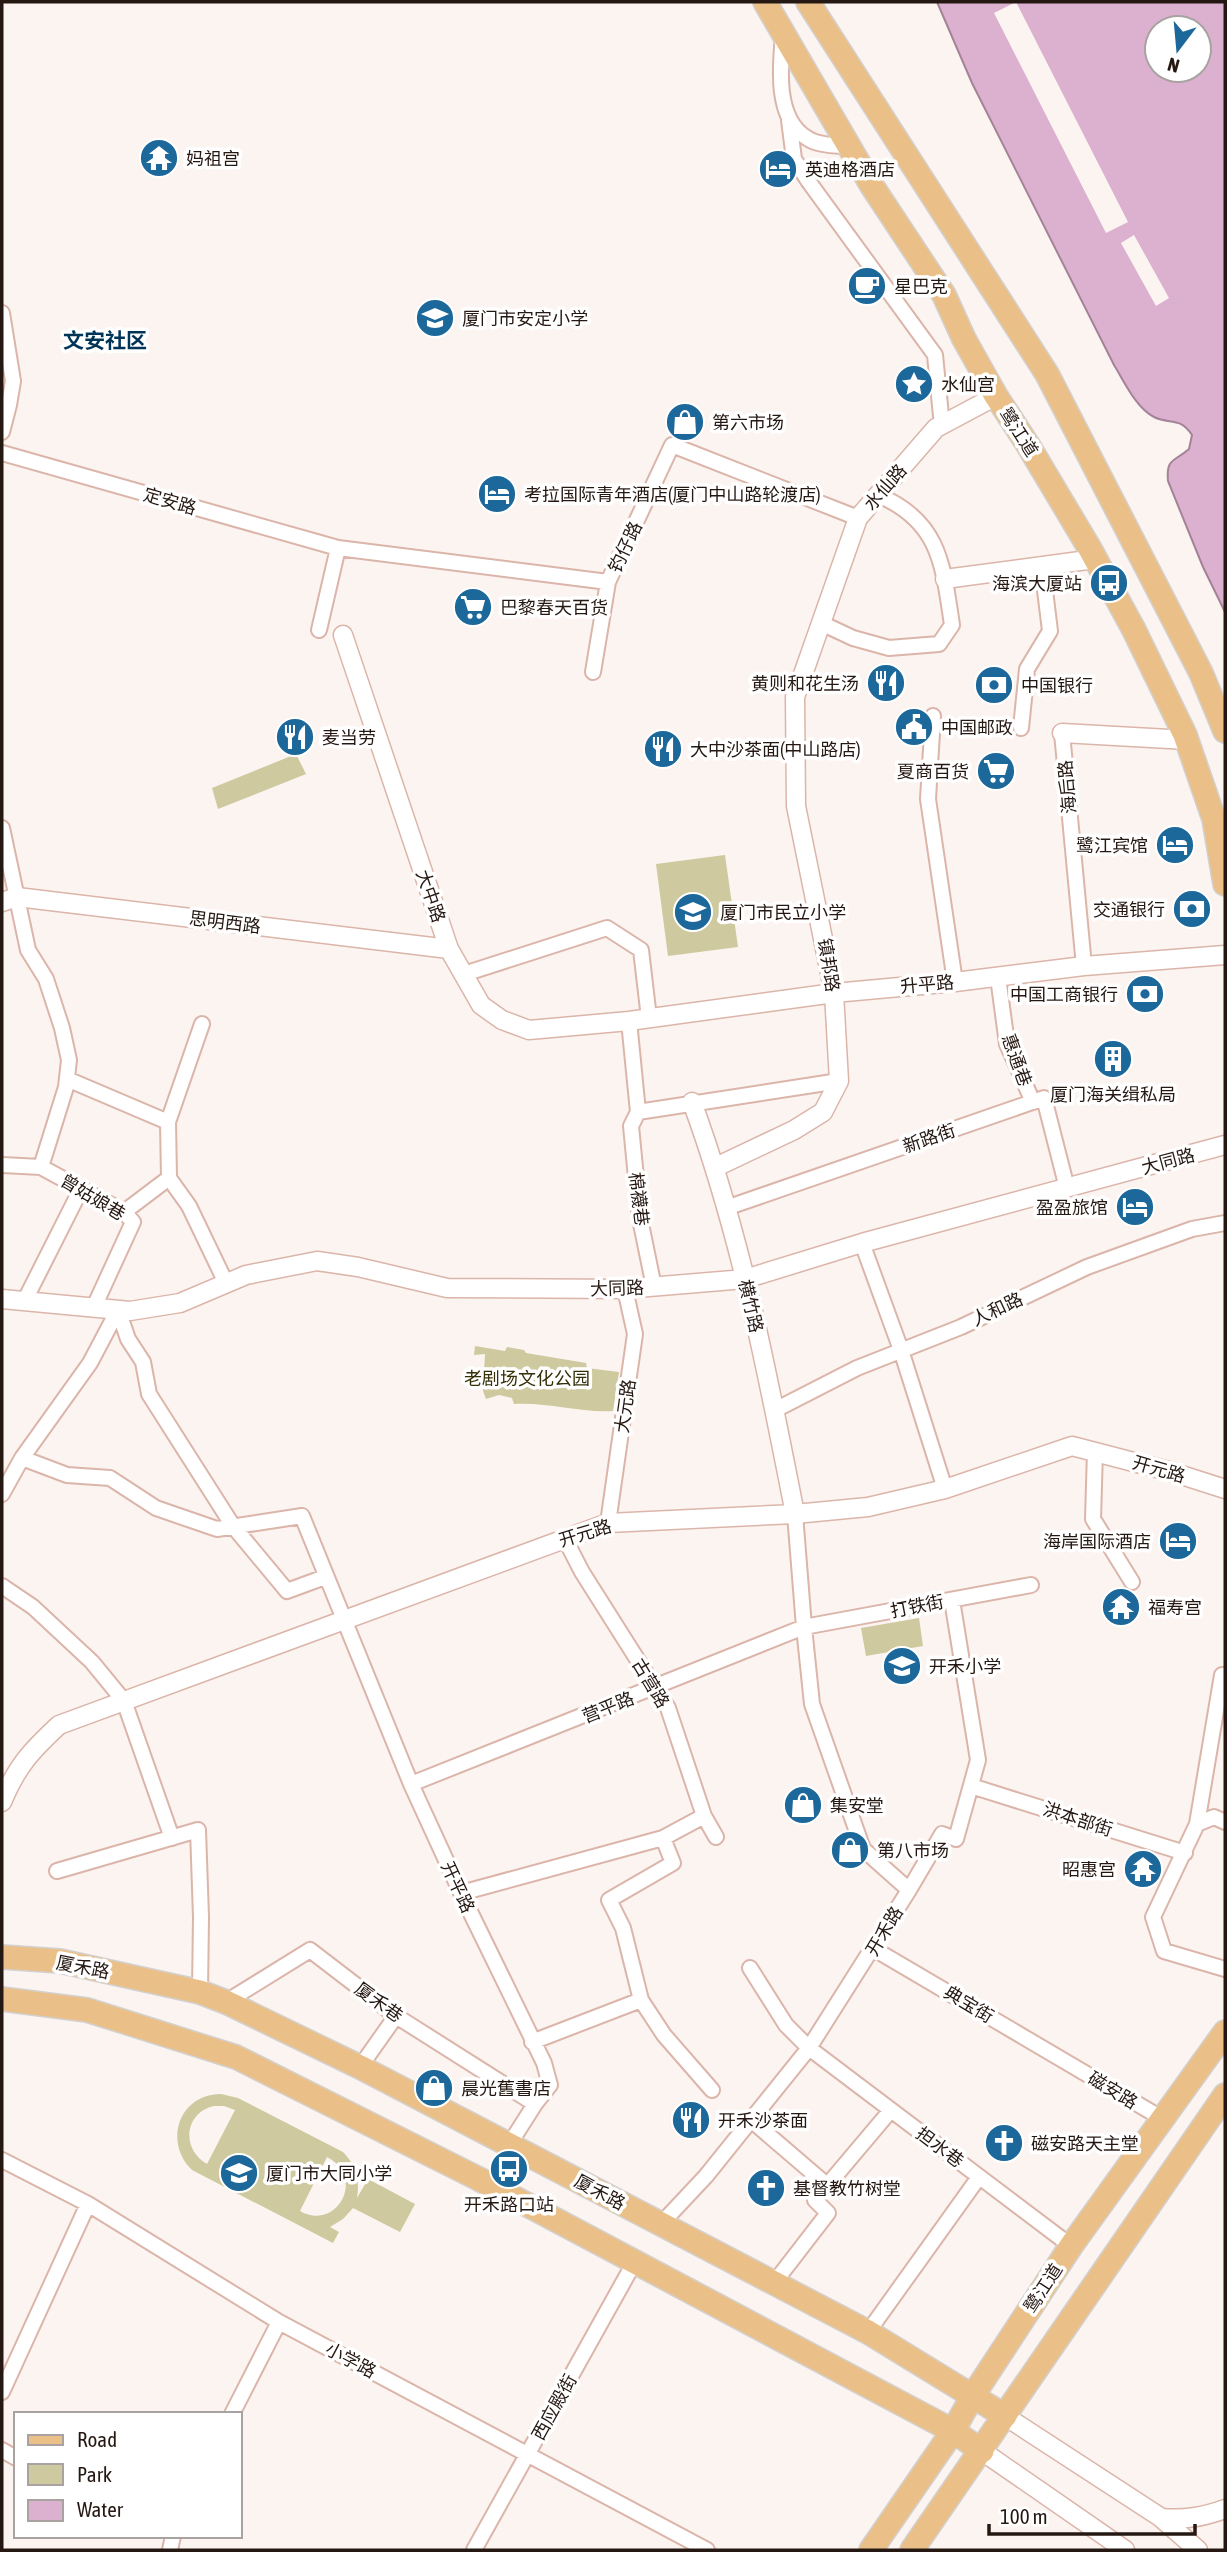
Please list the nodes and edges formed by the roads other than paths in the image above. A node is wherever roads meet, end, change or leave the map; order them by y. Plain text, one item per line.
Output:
1 (765, 2) edge
2 (808, 2) edge
3 (783, 31) junction
4 (789, 120) junction
5 (850, 147) junction
6 (2, 313) edge
7 (996, 396) junction
8 (942, 426) junction
9 (2, 432) edge
10 (2, 453) edge
11 (878, 495) junction
12 (858, 518) junction
13 (338, 548) junction
14 (1095, 559) junction
15 (1042, 566) junction
16 (945, 579) junction
17 (608, 582) junction
18 (821, 623) junction
19 (319, 631) dead end
20 (342, 635) dead end
21 (593, 671) dead end
22 (795, 697) joint
23 (933, 716) dead end
24 (1021, 728) dead end
25 (1225, 731) edge
26 (1062, 733) joint
27 (1187, 740) junction
28 (2, 828) edge
29 (1225, 884) edge
30 (10, 899) edge
31 (449, 949) junction
32 (1225, 955) edge
33 (1084, 966) junction
34 (464, 974) junction
35 (998, 977) junction
36 (955, 982) junction
37 (834, 993) junction
38 (649, 1018) junction
39 (629, 1021) junction
40 (202, 1024) dead end
41 (67, 1079) junction
42 (839, 1081) junction
43 (692, 1102) junction
44 (1032, 1102) junction
45 (638, 1112) junction
46 (168, 1122) junction
47 (1225, 1145) edge
48 (2, 1165) edge
49 (41, 1167) junction
50 (716, 1167) junction
51 (169, 1178) junction
52 (1067, 1188) junction
53 (80, 1189) junction
54 (726, 1208) junction
55 (124, 1212) junction
56 (1225, 1223) edge
57 (862, 1243) junction
58 (745, 1279) junction
59 (226, 1283) junction
60 (654, 1287) junction
61 (625, 1289) junction
62 (2, 1299) edge
63 (25, 1300) junction
64 (94, 1307) junction
65 (118, 1310) junction
66 (901, 1350) junction
67 (775, 1409) junction
68 (1095, 1451) junction
69 (22, 1458) junction
70 (946, 1489) junction
71 (1225, 1489) edge
72 (2, 1494) edge
73 (795, 1514) junction
74 (608, 1523) junction
75 (233, 1526) junction
76 (565, 1539) junction
77 (325, 1577) junction
78 (1132, 1582) dead end
79 (1031, 1585) dead end
80 (2, 1586) edge
81 (952, 1600) junction
82 (342, 1620) junction
83 (804, 1627) junction
84 (1225, 1675) edge
85 (655, 1688) junction
86 (124, 1701) junction
87 (411, 1784) junction
88 (971, 1786) junction
89 (3, 1797) edge
90 (704, 1816) junction
91 (1225, 1822) edge
92 (1196, 1824) junction
93 (716, 1837) dead end
94 (172, 1838) junction
95 (663, 1838) junction
96 (1185, 1853) junction
97 (57, 1871) dead end
98 (909, 1890) junction
99 (461, 1893) junction
100 (874, 1949) junction
101 (2, 1956) edge
102 (750, 1968) dead end
103 (1225, 1969) edge
104 (200, 1992) junction
105 (2, 1999) edge
106 (641, 2000) junction
107 (226, 2002) junction
108 (396, 2016) junction
109 (1225, 2032) edge
110 (533, 2042) junction
111 (809, 2048) junction
112 (1063, 2060) joint
113 (360, 2067) junction
114 (712, 2090) dead end
115 (1225, 2095) edge
116 (535, 2104) junction
117 (891, 2110) junction
118 (1163, 2119) junction
119 (751, 2120) junction
120 (509, 2145) junction
121 (2, 2160) edge
122 (979, 2177) junction
123 (828, 2186) junction
124 (88, 2204) junction
125 (661, 2224) junction
126 (1071, 2246) junction
127 (634, 2263) junction
128 (774, 2283) junction
129 (279, 2322) junction
130 (868, 2332) junction
131 (2, 2392) edge
132 (972, 2397) junction
133 (233, 2412) edge
134 (1005, 2417) junction
135 (953, 2431) junction
136 (982, 2451) junction
137 (527, 2454) junction
138 (1225, 2509) edge
139 (1160, 2518) junction
140 (703, 2549) edge
141 (474, 2550) edge
142 (871, 2550) edge
143 (912, 2550) edge
144 (1125, 2550) edge
145 (1198, 2550) edge

1 - 3 main road, 鹭江道
2 - 25 main road
3 - 4 street
3 - 5 main road, 鹭江道
4 - 5 street
4 - 8 street
5 - 7 main road, 鹭江道
6 - 9 street
7 - 8 street, 水仙路
7 - 14 main road, 鹭江道
8 - 11 street, 水仙路
10 - 13 street, 定安路
11 - 12 street, 水仙路
11 - 16 street
12 - 17 street, 钓仔路
12 - 18 street, 水仙路
13 - 17 street, 钓仔路
13 - 19 street
14 - 15 street
14 - 27 main road, 鹭江道
15 - 16 street
15 - 24 street
16 - 18 street
17 - 21 street
18 - 22 street, 水仙路
20 - 31 street, 大中路
22 - 37 street, 镇邦路
23 - 36 street
26 - 27 street
26 - 33 street, 海后路
27 - 29 main road, 鹭江道
28 - 30 street
30 - 31 street, 思明西路
30 - 41 street
31 - 34 street, 大中路
32 - 33 street, 升平路
33 - 35 street, 升平路
34 - 38 street
34 - 39 street, 大中路
35 - 36 street, 升平路
35 - 44 street, 惠通巷
36 - 37 street, 升平路
37 - 38 street, 升平路
37 - 42 street, 镇邦路
38 - 39 street, 升平路
39 - 45 street, 棉襪巷
40 - 46 street
41 - 46 street
41 - 49 street
42 - 43 street
42 - 50 street
43 - 45 street
43 - 50 street, 横竹路
44 - 52 street
44 - 54 street, 新路街
45 - 60 street, 棉襪巷
46 - 51 street
47 - 52 street, 大同路
48 - 49 street, 曾姑娘巷
49 - 53 street, 曾姑娘巷
50 - 54 street, 横竹路
51 - 55 street
51 - 59 street
52 - 57 street, 大同路
53 - 55 street, 曾姑娘巷
53 - 63 street
54 - 58 street, 横竹路
55 - 64 street, 曾姑娘巷
56 - 66 street, 人和路
57 - 58 street, 大同路
57 - 66 street
58 - 60 street, 大同路
58 - 67 street, 横竹路
59 - 61 street, 大同路
59 - 65 street, 大同路
60 - 61 street, 大同路
61 - 74 street, 大元路
62 - 63 street, 大同路
63 - 64 street, 大同路
64 - 65 street, 大同路
65 - 69 street
65 - 75 street
66 - 67 street, 人和路
66 - 70 street
67 - 73 street, 横竹路
68 - 70 street, 开元路
68 - 71 street, 开元路
68 - 78 street
69 - 72 street
69 - 75 street
70 - 73 street, 开元路
73 - 74 street, 开元路
73 - 83 street, 开禾路
74 - 76 street, 开元路
75 - 77 street
75 - 77 street, 开平路
76 - 82 street, 开元路
76 - 85 street, 古营路
77 - 82 street, 开平路
79 - 81 street, 打铁街
80 - 86 street
81 - 83 street, 打铁街
81 - 88 street
82 - 86 street, 开元路
82 - 87 street, 开平路
83 - 85 street, 营平路
83 - 98 street, 开禾路
84 - 92 street
85 - 87 street, 营平路
85 - 90 street, 古营路
86 - 89 street, 开元路
86 - 94 street
87 - 99 street, 开平路
88 - 96 street, 洪本部街
88 - 98 street
90 - 93 street, 古营路
90 - 95 street
91 - 92 street
92 - 96 street
94 - 97 street
94 - 104 street
95 - 99 street
95 - 106 street
96 - 103 street
98 - 100 street, 开禾路
99 - 110 street, 开平路
100 - 111 street, 开禾路
100 - 112 street, 典宝街
101 - 104 main road, 厦禾路
102 - 111 street, 担水巷
104 - 107 main road, 厦禾路
105 - 127 main road
106 - 110 street
106 - 114 street
107 - 108 street, 厦禾巷
107 - 113 main road, 厦禾路
108 - 113 street
108 - 116 street, 厦禾巷
109 - 118 main road, 鹭江道
110 - 116 street, 开平路
111 - 117 street, 担水巷
111 - 119 street, 开禾路
112 - 118 street, 磁安路
113 - 120 main road, 厦禾路
115 - 134 main road
116 - 120 street, 开平路
117 - 122 street, 担水巷
117 - 123 street
118 - 126 main road, 鹭江道
119 - 123 street
119 - 125 street, 开禾路
120 - 125 main road, 厦禾路
121 - 124 street, 小学路
122 - 126 street, 担水巷
122 - 130 street
123 - 128 street
124 - 129 street, 小学路
124 - 131 street
125 - 128 main road, 厦禾路
126 - 132 main road, 鹭江道
127 - 135 main road
127 - 137 street, 西应殿街
128 - 130 main road, 厦禾路
129 - 133 street
129 - 137 street, 小学路
130 - 132 main road, 厦禾路
132 - 134 main road, 厦禾路
132 - 135 main road, 鹭江道
134 - 136 main road
134 - 139 street, 厦禾路
135 - 136 main road
135 - 142 main road, 鹭江道
136 - 143 main road
136 - 144 street
137 - 140 street, 小学路
137 - 141 street, 西应殿街
138 - 139 street
139 - 145 street, 厦禾路

